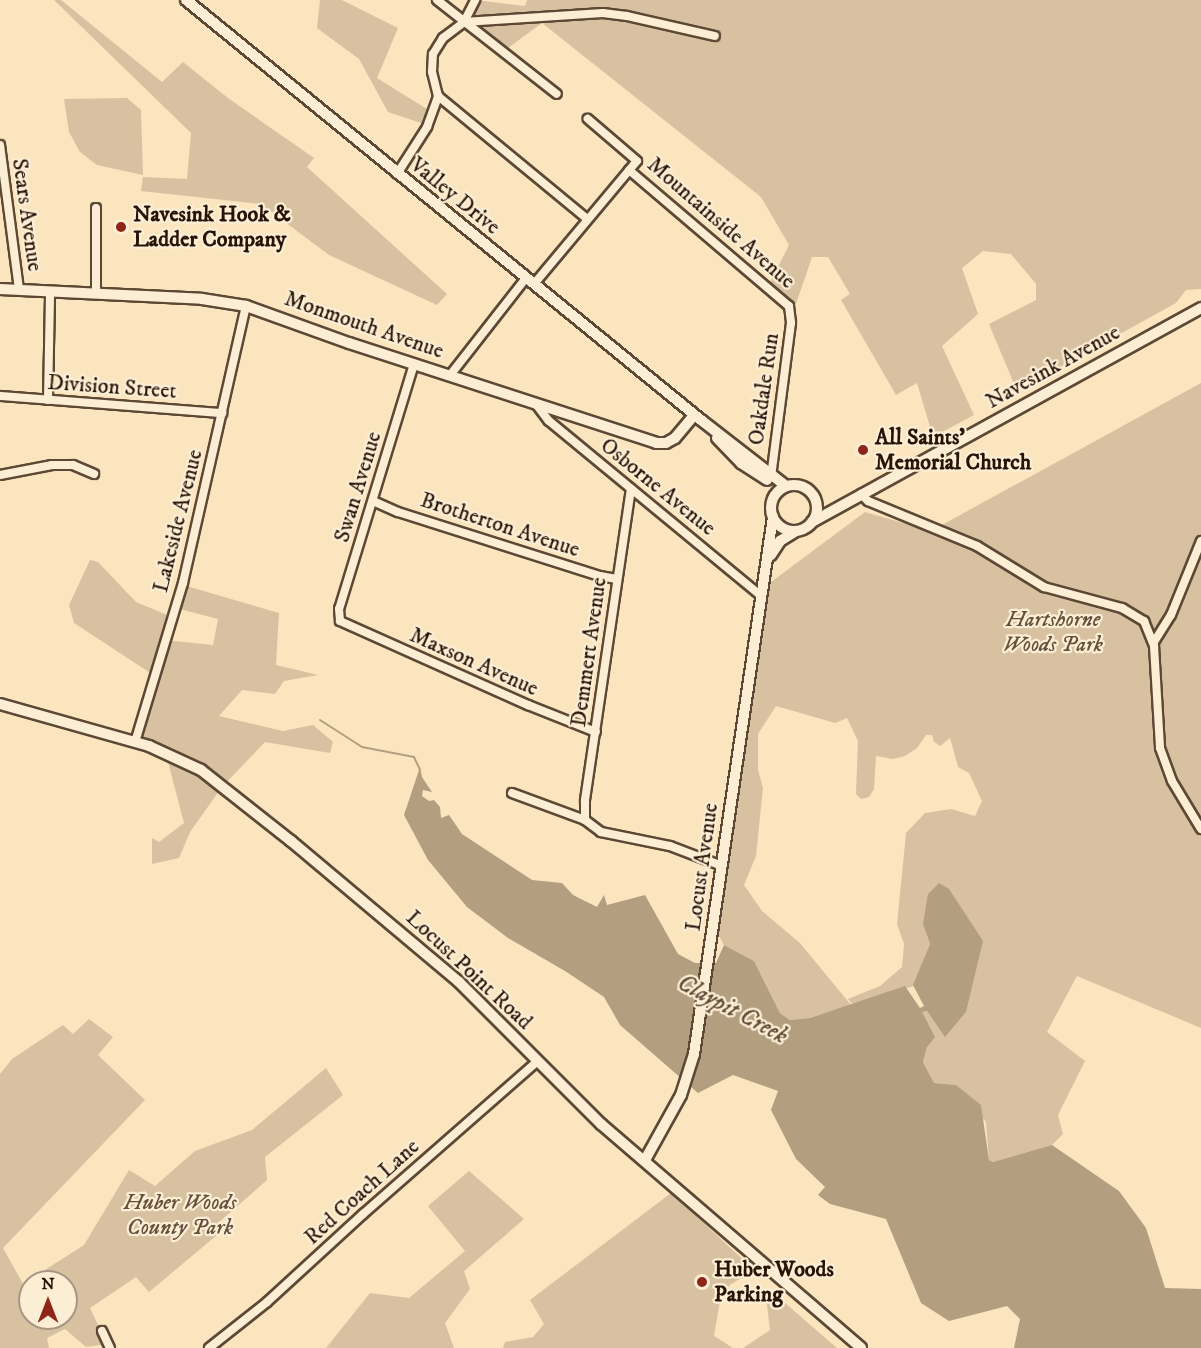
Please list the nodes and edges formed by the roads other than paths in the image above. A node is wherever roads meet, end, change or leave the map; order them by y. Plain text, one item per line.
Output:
1 (186, 0) edge
2 (437, 0) edge
3 (475, 0) edge
4 (464, 22) junction
5 (716, 36) dead end
6 (557, 94) dead end
7 (438, 96) junction
8 (588, 119) dead end
9 (0, 145) edge
10 (629, 170) junction
11 (397, 174) junction
12 (96, 208) dead end
13 (587, 219) junction
14 (530, 281) junction
15 (0, 289) edge
16 (19, 290) junction
17 (50, 292) junction
18 (96, 294) junction
19 (246, 306) junction
20 (789, 306) joint
21 (1201, 308) edge
22 (414, 364) junction
23 (451, 374) junction
24 (0, 396) edge
25 (48, 400) junction
26 (535, 403) junction
27 (222, 413) junction
28 (698, 418) junction
29 (94, 474) dead end
30 (0, 475) edge
31 (771, 476) junction
32 (786, 486) junction
33 (631, 489) junction
34 (861, 494) junction
35 (775, 495) junction
36 (373, 501) junction
37 (816, 503) junction
38 (773, 517) junction
39 (812, 522) junction
40 (796, 531) junction
41 (1201, 541) edge
42 (765, 568) junction
43 (617, 579) junction
44 (761, 596) junction
45 (340, 621) joint
46 (1154, 642) junction
47 (0, 704) edge
48 (596, 732) junction
49 (135, 742) junction
50 (512, 793) dead end
51 (585, 820) junction
52 (1201, 829) edge
53 (722, 866) junction
54 (538, 1061) junction
55 (645, 1160) junction
56 (102, 1332) dead end
57 (110, 1348) edge
58 (209, 1348) edge
59 (861, 1348) edge

1 - 11 street, Valley Drive
2 - 4 street
3 - 4 street
4 - 5 street
4 - 6 street
4 - 7 street
7 - 11 street
7 - 13 street
8 - 10 street, Mountainside Avenue
9 - 16 street, Sears Avenue
10 - 13 street
10 - 20 street, Mountainside Avenue
11 - 14 street, Valley Drive
12 - 18 street
13 - 14 street
14 - 23 street
14 - 28 street, Valley Drive
15 - 16 street, Monmouth Avenue
16 - 17 street, Monmouth Avenue
17 - 18 street, Monmouth Avenue
17 - 25 street
18 - 19 street, Monmouth Avenue
19 - 22 street, Monmouth Avenue
19 - 27 street, Lakeside Avenue
20 - 31 street, Oakdale Run
21 - 34 street, Navesink Avenue
22 - 23 street, Monmouth Avenue
22 - 36 street, Swan Avenue
23 - 26 street, Monmouth Avenue
24 - 25 street, Division Street
25 - 27 street, Division Street
26 - 28 street, Monmouth Avenue
26 - 33 street, Osborne Avenue
27 - 49 street, Lakeside Avenue
28 - 31 street, Valley Drive
28 - 35 street, Valley Drive
29 - 30 street
31 - 32 street, Valley Drive
32 - 35 street
32 - 37 street
33 - 43 street, Demmert Avenue
33 - 44 street, Osborne Avenue
34 - 37 street, Navesink Avenue
34 - 39 street, Navesink Avenue
34 - 46 street
35 - 38 street
36 - 43 street, Brotherton Avenue
36 - 45 street, Swan Avenue
37 - 39 street
38 - 40 street
38 - 42 street, Locust Avenue
39 - 40 street
40 - 42 street, Locust Avenue
41 - 46 street
42 - 44 street, Locust Avenue
43 - 48 street, Demmert Avenue
44 - 53 street, Locust Avenue
45 - 48 street, Maxson Avenue
46 - 52 street
47 - 49 street, Locust Point Road
48 - 51 street, Demmert Avenue
49 - 54 street, Locust Point Road
50 - 51 street
51 - 53 street
53 - 55 street, Locust Avenue
54 - 55 street, Locust Point Road
54 - 58 street, Red Coach Lane
55 - 59 street, Locust Point Road
56 - 57 street

